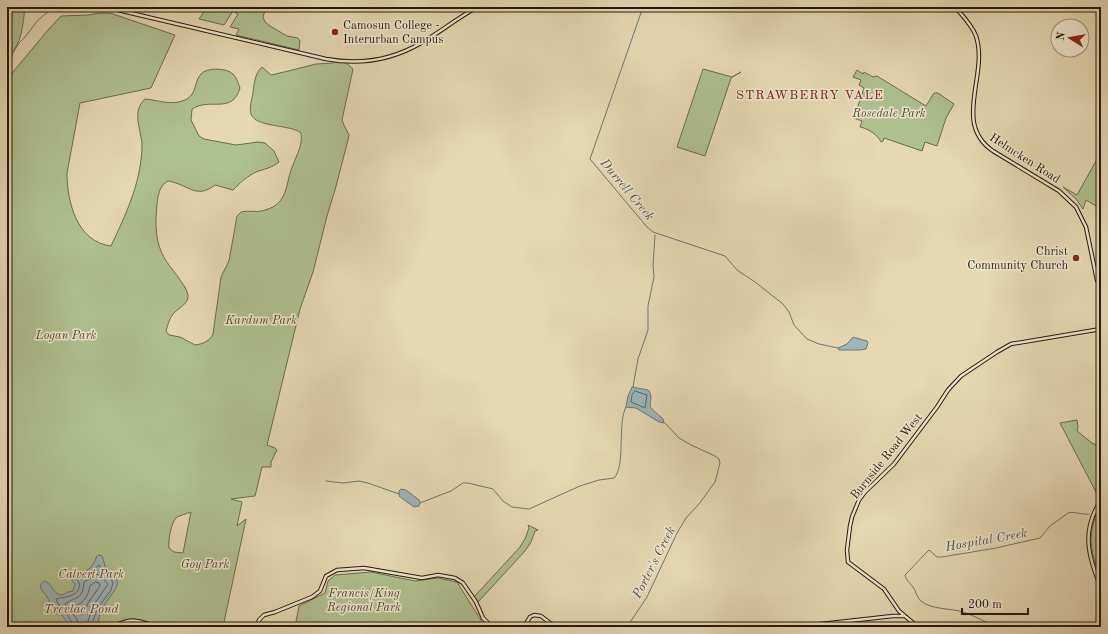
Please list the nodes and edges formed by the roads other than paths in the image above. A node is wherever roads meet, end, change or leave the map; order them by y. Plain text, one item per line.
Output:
1 (105, 7) edge
2 (478, 7) edge
3 (955, 7) edge
4 (1101, 289) edge
5 (1101, 329) edge
6 (1101, 500) edge
7 (1101, 588) edge
8 (899, 611) junction
9 (893, 616) junction
10 (905, 616) junction
11 (113, 627) edge
12 (156, 627) edge
13 (257, 627) edge
14 (492, 627) edge
15 (524, 627) edge
16 (560, 627) edge
17 (591, 627) edge
18 (603, 627) edge
19 (794, 627) edge
20 (918, 627) edge

1 - 2 street
3 - 4 street, Helmcken Road
5 - 8 street, Burnside Road West
6 - 7 street
8 - 9 street
8 - 10 street, Burnside Road West
9 - 10 street
9 - 19 street
10 - 20 street, Burnside Road West
11 - 12 street
13 - 14 street
15 - 16 street
17 - 18 street

